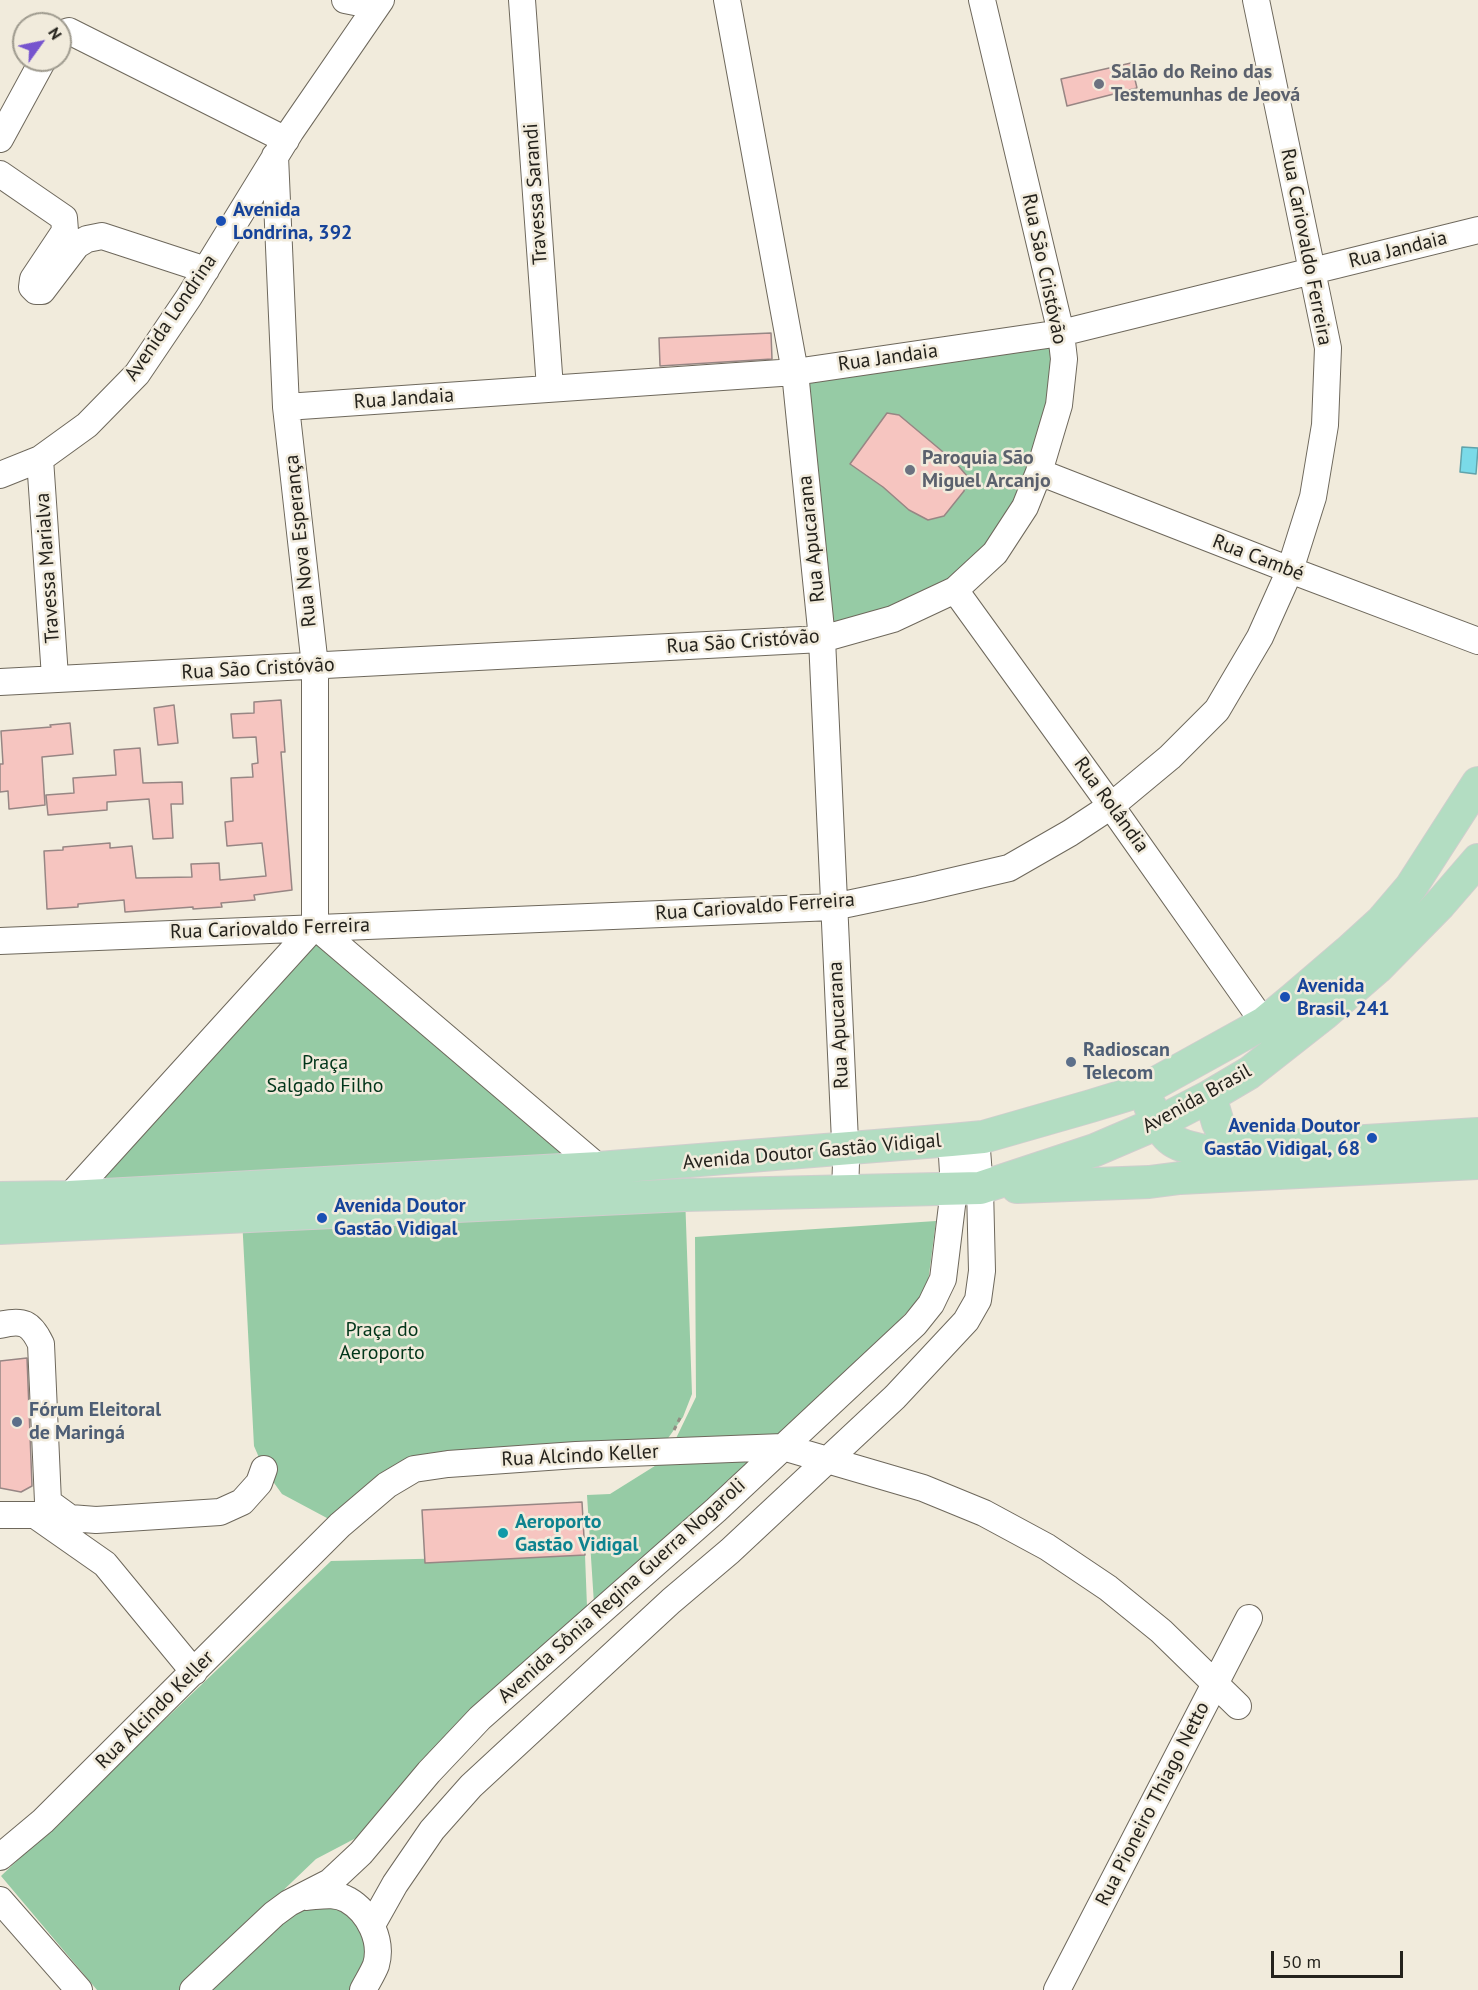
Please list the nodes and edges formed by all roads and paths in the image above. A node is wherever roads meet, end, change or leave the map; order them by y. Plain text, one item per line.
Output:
1 (345, 0) edge
2 (373, 0) edge
3 (381, 0) edge
4 (522, 0) edge
5 (726, 0) edge
6 (982, 0) edge
7 (1256, 0) edge
8 (72, 33) edge
9 (37, 72) edge
10 (0, 139) edge
11 (280, 148) junction
12 (0, 174) edge
13 (1478, 230) edge
14 (206, 270) junction
15 (1311, 271) junction
16 (1061, 333) junction
17 (795, 372) junction
18 (550, 388) junction
19 (286, 407) junction
20 (40, 459) junction
21 (1039, 472) junction
22 (0, 475) edge
23 (1290, 570) junction
24 (955, 590) junction
25 (822, 639) junction
26 (1478, 641) edge
27 (315, 666) junction
28 (55, 677) junction
29 (0, 682) edge
30 (1478, 783) edge
31 (1111, 806) junction
32 (1478, 860) edge
33 (833, 907) junction
34 (315, 927) junction
35 (0, 940) edge
36 (1264, 1023) junction
37 (1143, 1090) junction
38 (1210, 1096) junction
39 (1158, 1123) junction
40 (1478, 1134) edge
41 (964, 1139) junction
42 (1180, 1146) junction
43 (845, 1150) junction
44 (1232, 1150) junction
45 (1478, 1163) edge
46 (599, 1168) junction
47 (1180, 1178) junction
48 (241, 1186) junction
49 (967, 1188) junction
50 (845, 1193) junction
51 (69, 1197) junction
52 (0, 1198) edge
53 (242, 1218) junction
54 (0, 1228) edge
55 (0, 1325) edge
56 (783, 1448) junction
57 (827, 1460) junction
58 (264, 1469) dead end
59 (0, 1515) edge
60 (1249, 1618) dead end
61 (194, 1672) junction
62 (1215, 1684) junction
63 (1238, 1706) dead end
64 (0, 1857) edge
65 (304, 1897) junction
66 (0, 1900) edge
67 (372, 1925) junction
68 (79, 1990) edge
69 (193, 1990) edge
70 (363, 1990) edge
71 (1057, 1990) edge

1 - 2 street
3 - 11 street, Avenida Londrina
4 - 18 street, Travessa Sarandi
5 - 17 street, Rua Apucarana
6 - 16 street, Rua São Cristóvão
7 - 15 street, Rua Cariovaldo Ferreira
8 - 11 street
9 - 10 street
11 - 14 street, Avenida Londrina
11 - 19 street, Rua Nova Esperança
12 - 14 street
13 - 15 street, Rua Jandaia
14 - 20 street, Avenida Londrina
15 - 16 street, Rua Jandaia
15 - 23 street, Rua Cariovaldo Ferreira
16 - 17 street, Rua Jandaia
16 - 21 street, Rua São Cristóvão
17 - 18 street, Rua Jandaia
17 - 25 street, Rua Apucarana
18 - 19 street, Rua Jandaia
19 - 27 street, Rua Nova Esperança
20 - 22 street, Avenida Londrina
20 - 28 street, Travessa Marialva
21 - 23 street, Rua Cambé
21 - 24 street, Rua São Cristóvão
23 - 26 street, Rua Cambé
23 - 31 street, Rua Cariovaldo Ferreira
24 - 25 street, Rua São Cristóvão
24 - 31 street, Rua Rolândia
25 - 27 street, Rua São Cristóvão
25 - 33 street, Rua Apucarana
27 - 28 street, Rua São Cristóvão
27 - 34 street, Rua Nova Esperança
28 - 29 street, Rua São Cristóvão
30 - 36 main road, Avenida Brasil
31 - 33 street, Rua Cariovaldo Ferreira
31 - 36 street, Rua Rolândia
32 - 38 main road, Avenida Brasil
33 - 34 street, Rua Cariovaldo Ferreira
33 - 43 street, Rua Apucarana
34 - 35 street, Rua Cariovaldo Ferreira
34 - 46 street
34 - 51 street
36 - 37 main road, Avenida Brasil
37 - 39 main road
37 - 41 main road, Avenida Doutor Gastão Vidigal
38 - 39 main road, Avenida Brasil
38 - 44 main road
39 - 42 main road
39 - 49 main road, Avenida Brasil
40 - 44 main road
41 - 43 main road, Avenida Doutor Gastão Vidigal
41 - 49 street, Avenida Sônia Regina Guerra Nogaroli
42 - 44 main road
42 - 47 main road
43 - 46 main road, Avenida Doutor Gastão Vidigal
43 - 50 street, Rua Apucarana
45 - 47 main road
46 - 48 main road, Avenida Doutor Gastão Vidigal
47 - 49 main road
48 - 51 main road, Avenida Doutor Gastão Vidigal
48 - 53 street
49 - 50 main road, Avenida Brasil
49 - 56 street, Avenida Sônia Regina Guerra Nogaroli
49 - 57 street, Avenida Sônia Regina Guerra Nogaroli
50 - 53 main road, Avenida Doutor Gastão Vidigal
51 - 52 main road, Avenida Doutor Gastão Vidigal
53 - 54 main road, Avenida Doutor Gastão Vidigal
55 - 58 street
56 - 57 street, Rua Alcindo Keller
56 - 61 street, Rua Alcindo Keller
56 - 65 street, Avenida Sônia Regina Guerra Nogaroli
57 - 62 street, Rua Alcindo Keller
57 - 67 street, Avenida Sônia Regina Guerra Nogaroli
59 - 61 street
60 - 62 street, Rua Pioneiro Thiago Netto
61 - 64 street, Rua Alcindo Keller
62 - 63 street, Rua Alcindo Keller
62 - 71 street, Rua Pioneiro Thiago Netto
65 - 67 street
65 - 69 street, Avenida Sônia Regina Guerra Nogaroli
66 - 68 street
67 - 70 street

